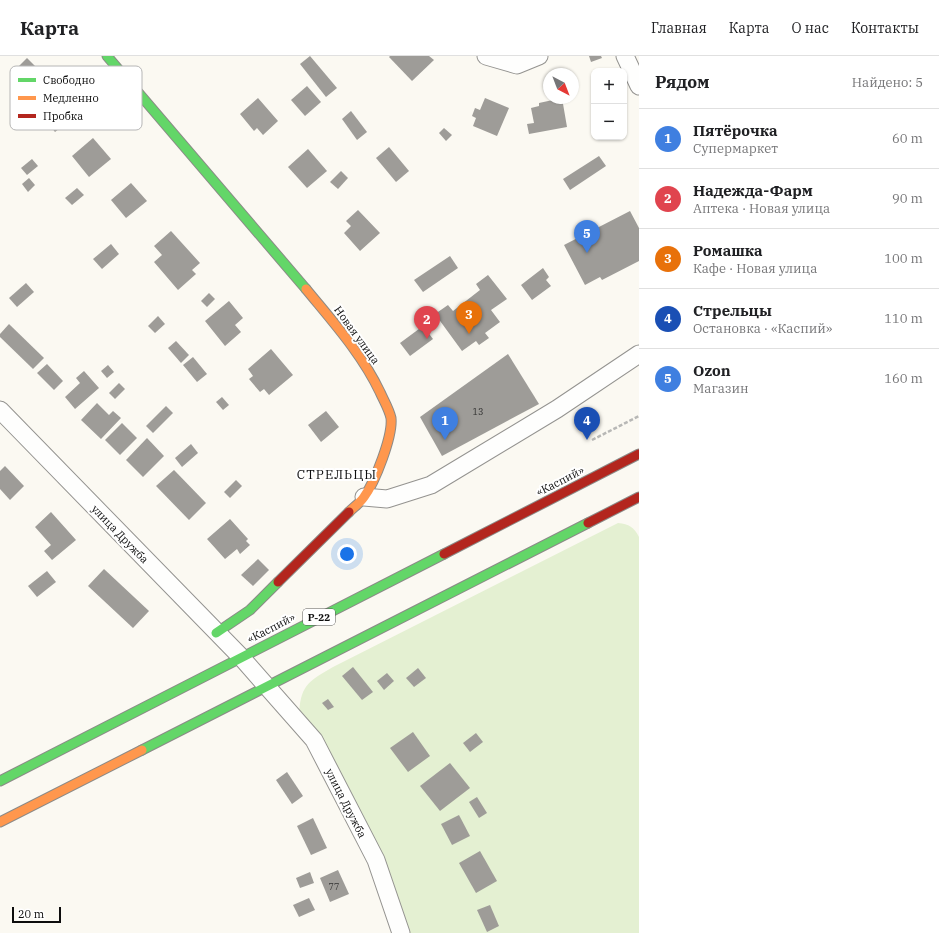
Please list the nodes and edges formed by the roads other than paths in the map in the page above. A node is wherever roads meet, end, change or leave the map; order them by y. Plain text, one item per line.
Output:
1 (107, 56) edge
2 (486, 56) edge
3 (539, 56) edge
4 (626, 56) edge
5 (116, 66) edge
6 (639, 86) edge
7 (142, 97) edge
8 (639, 354) edge
9 (0, 410) edge
10 (639, 454) edge
11 (364, 497) junction
12 (639, 497) edge
13 (216, 633) junction
14 (241, 657) junction
15 (267, 687) junction
16 (0, 782) edge
17 (0, 822) edge
18 (401, 933) edge

1 - 5 main road, Новая улица
2 - 3 street
4 - 6 street
7 - 11 main road, Новая улица
8 - 11 street
9 - 13 street, улица Дружба
10 - 14 main road, «Каспий» / Р-22
11 - 13 main road, Новая улица
12 - 15 main road
13 - 14 street, улица Дружба
14 - 15 street, улица Дружба
14 - 16 main road, «Каспий» / Р-22
15 - 17 main road
15 - 18 street, улица Дружба

